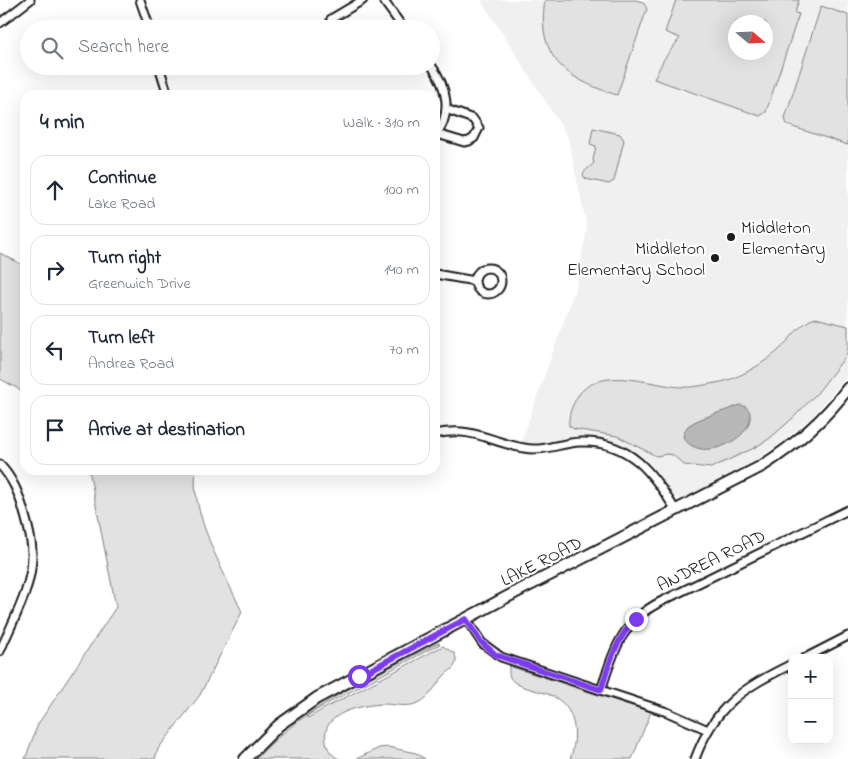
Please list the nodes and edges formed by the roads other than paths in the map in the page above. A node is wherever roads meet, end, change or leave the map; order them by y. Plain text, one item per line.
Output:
1 (30, 0) edge
2 (140, 0) edge
3 (363, 0) edge
4 (383, 0) edge
5 (331, 19) dead end
6 (147, 20) edge
7 (397, 20) edge
8 (0, 24) edge
9 (162, 75) edge
10 (437, 75) edge
11 (166, 90) edge
12 (446, 109) junction
13 (440, 127) edge
14 (440, 136) edge
15 (440, 275) edge
16 (475, 281) dead end
17 (848, 388) edge
18 (440, 433) edge
19 (0, 465) edge
20 (848, 510) edge
21 (676, 511) junction
22 (466, 619) junction
23 (848, 636) edge
24 (0, 651) edge
25 (812, 654) edge
26 (788, 666) edge
27 (601, 690) junction
28 (708, 730) junction
29 (245, 759) edge
30 (695, 759) edge

1 - 8 street
2 - 6 street
3 - 5 street
4 - 7 street
9 - 11 street
10 - 12 street
12 - 13 street
12 - 14 street
15 - 16 street
17 - 21 street, LAKE ROAD
18 - 21 street
19 - 24 street
20 - 27 street, ANDREA ROAD
21 - 22 street, LAKE ROAD
22 - 27 street
22 - 29 street, LAKE ROAD
23 - 25 street
26 - 28 street
27 - 28 street
28 - 30 street

